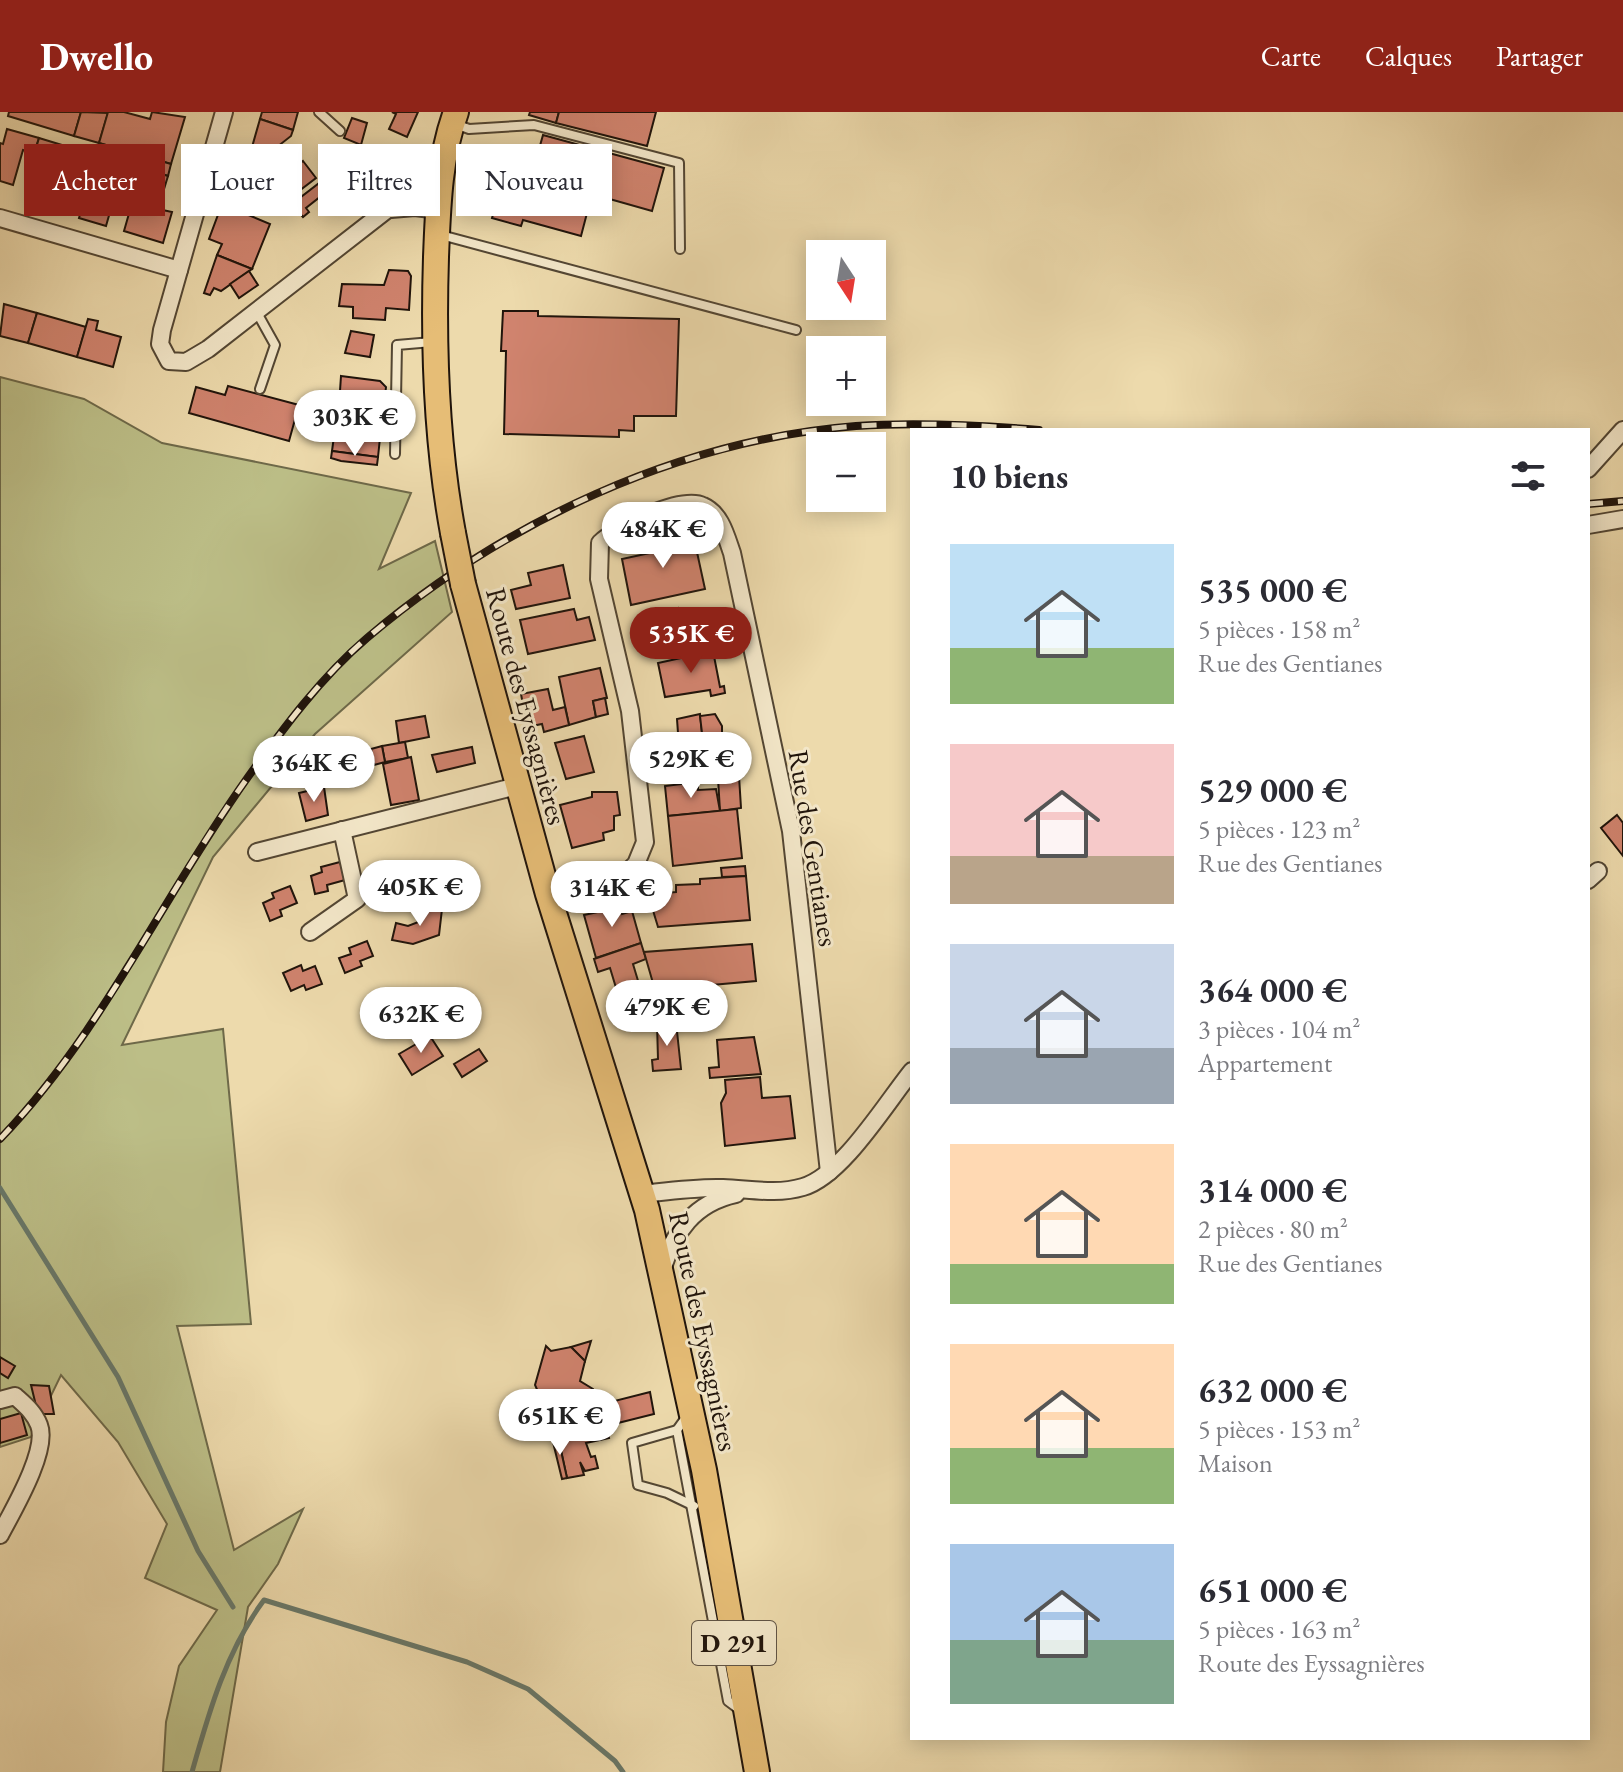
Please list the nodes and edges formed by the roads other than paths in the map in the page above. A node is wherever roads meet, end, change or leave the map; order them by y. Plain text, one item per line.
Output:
1 (224, 112) edge
2 (319, 112) edge
3 (454, 118) edge
4 (340, 131) dead end
5 (440, 185) edge
6 (382, 216) edge
7 (429, 216) edge
8 (438, 216) edge
9 (0, 218) edge
10 (438, 222) junction
11 (680, 249) dead end
12 (179, 270) junction
13 (256, 311) junction
14 (796, 330) dead end
15 (435, 342) junction
16 (260, 389) dead end
17 (1623, 430) edge
18 (395, 454) dead end
19 (1590, 467) edge
20 (1623, 519) edge
21 (1590, 525) edge
22 (517, 786) junction
23 (342, 830) junction
24 (257, 852) dead end
25 (548, 894) junction
26 (310, 932) dead end
27 (910, 1073) edge
28 (829, 1172) junction
29 (682, 1190) junction
30 (750, 1192) junction
31 (642, 1194) junction
32 (649, 1219) junction
33 (687, 1220) junction
34 (662, 1272) junction
35 (0, 1400) edge
36 (692, 1410) junction
37 (677, 1430) junction
38 (702, 1510) junction
39 (0, 1535) edge
40 (757, 1772) edge

1 - 12 street
2 - 4 lane
3 - 5 main road, Route des Eyssagnières
3 - 11 lane
6 - 13 street
7 - 10 street
8 - 10 main road, Route des Eyssagnières
9 - 12 street
10 - 14 lane
10 - 15 main road, Route des Eyssagnières
12 - 13 street
13 - 16 lane
15 - 18 lane
15 - 22 main road, Route des Eyssagnières / D 291, bridge
17 - 19 street
20 - 21 street
22 - 23 street
22 - 25 main road, Route des Eyssagnières / D 291
23 - 24 street
23 - 26 street
25 - 28 street, Rue des Gentianes
25 - 31 main road, Route des Eyssagnières / D 291
27 - 28 street
28 - 30 street
29 - 30 street
29 - 31 street
29 - 33 street
30 - 33 street
31 - 32 main road, Route des Eyssagnières / D 291
32 - 33 street
32 - 34 main road, Route des Eyssagnières / D 291
33 - 34 street
34 - 36 main road, Route des Eyssagnières / D 291
35 - 39 street
36 - 37 lane
36 - 38 main road, Route des Eyssagnières / D 291
37 - 38 lane
37 - 38 lane
38 - 40 main road, Route des Eyssagnières / D 291

